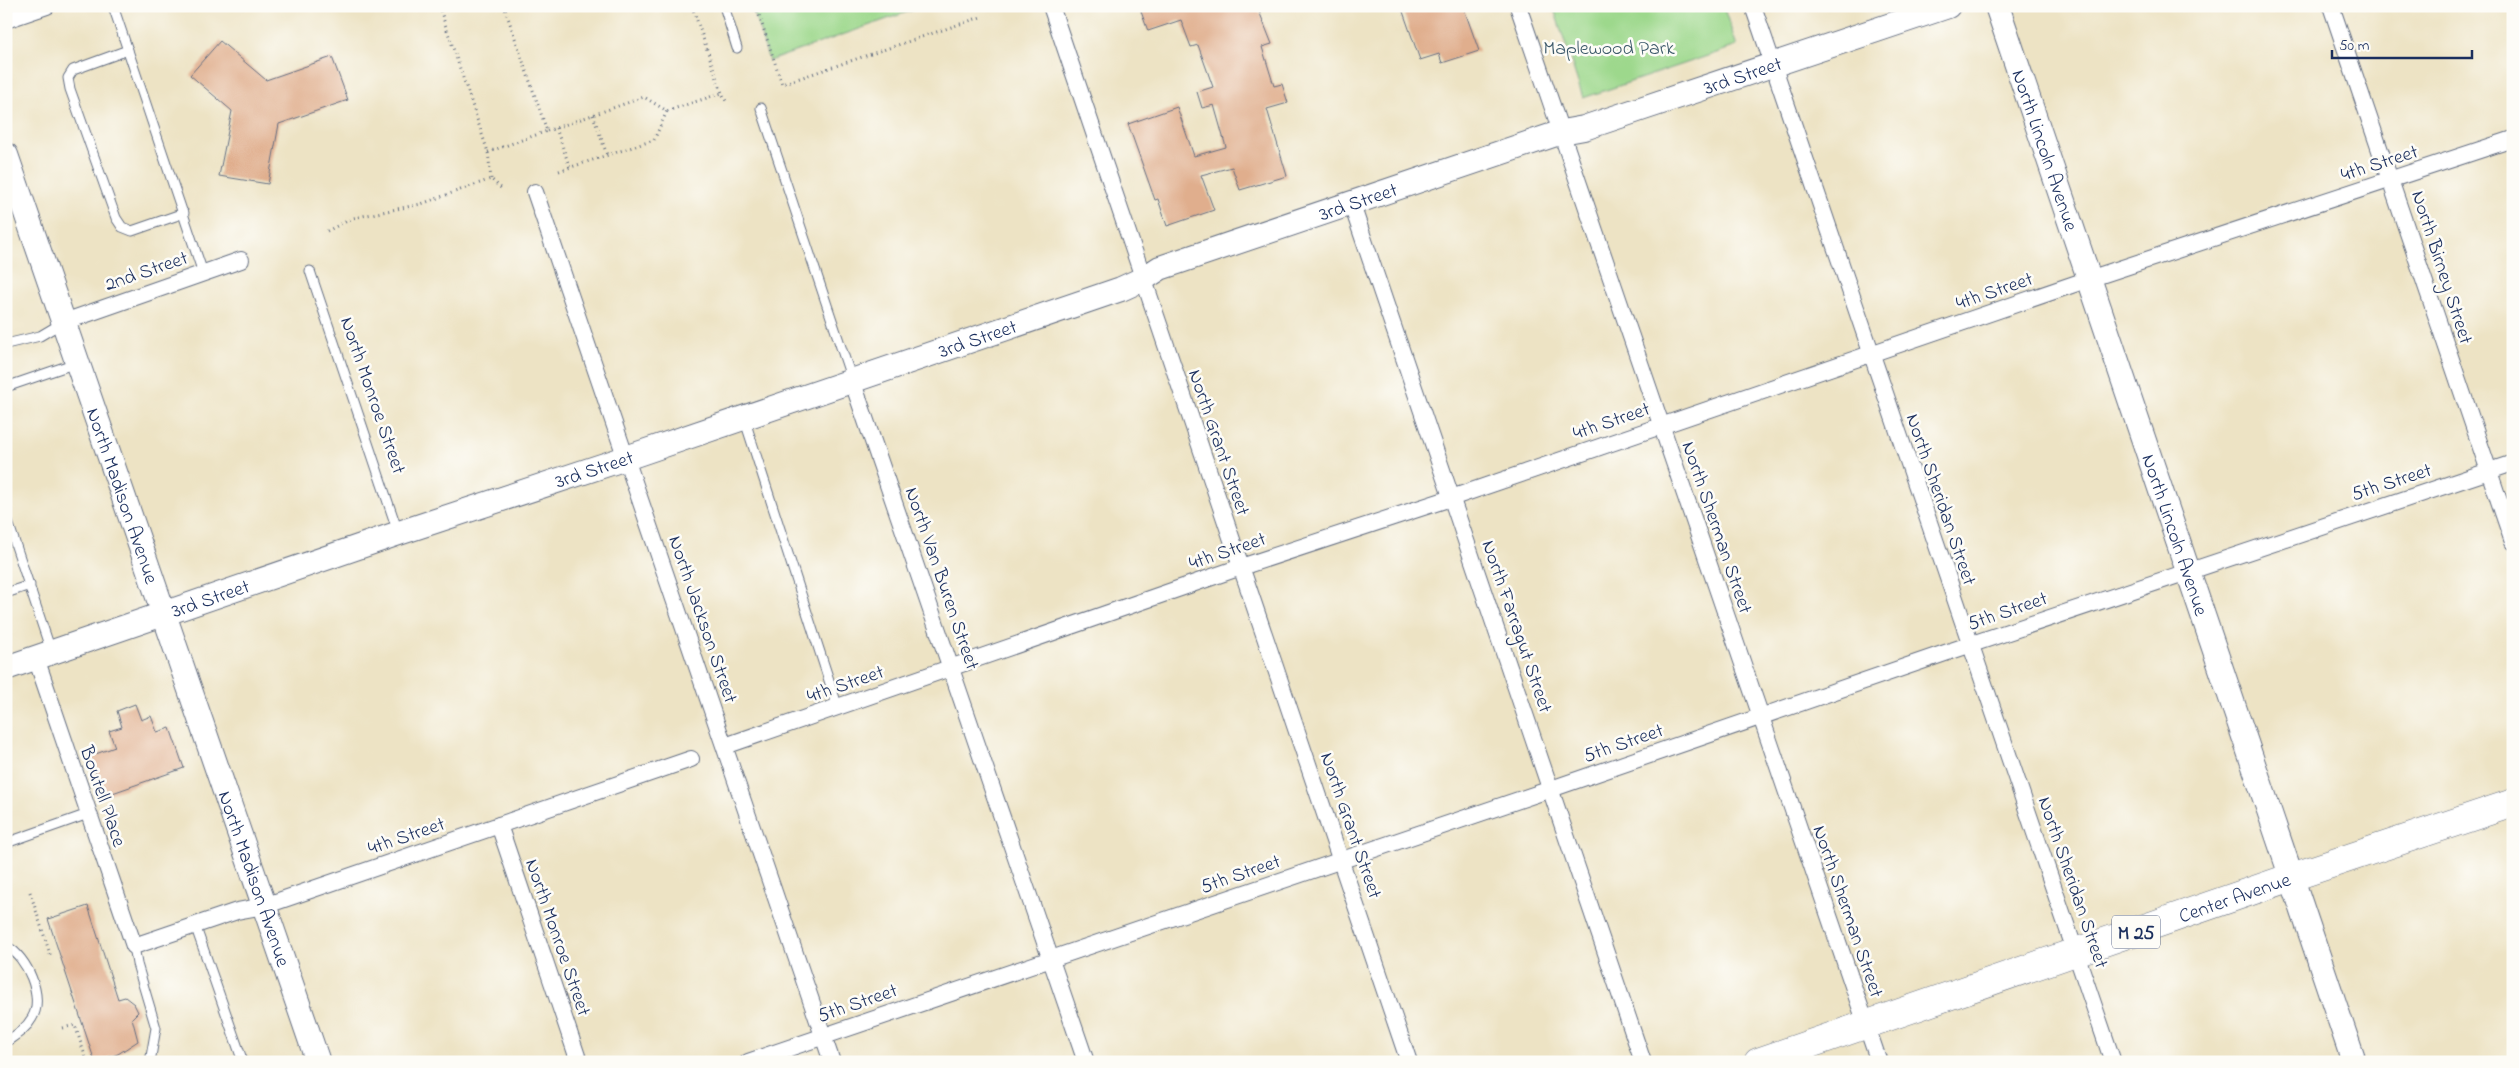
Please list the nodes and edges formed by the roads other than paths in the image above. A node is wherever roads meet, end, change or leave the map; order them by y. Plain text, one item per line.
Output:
1 (47, 6) edge
2 (113, 6) edge
3 (724, 6) edge
4 (1051, 6) edge
5 (1518, 6) edge
6 (1753, 6) edge
7 (1948, 6) edge
8 (1997, 6) edge
9 (2331, 6) edge
10 (6, 20) edge
11 (737, 48) dead end
12 (128, 50) junction
13 (1773, 65) junction
14 (761, 108) dead end
15 (1562, 132) junction
16 (2513, 139) edge
17 (6, 155) edge
18 (2391, 180) junction
19 (535, 192) dead end
20 (1352, 205) junction
21 (184, 213) junction
22 (241, 260) dead end
23 (310, 271) dead end
24 (203, 273) junction
25 (1143, 279) junction
26 (2089, 280) junction
27 (64, 322) junction
28 (6, 344) edge
29 (1870, 355) junction
30 (78, 362) junction
31 (852, 380) junction
32 (6, 387) edge
33 (744, 418) junction
34 (1662, 426) junction
35 (626, 458) junction
36 (2513, 463) edge
37 (2488, 471) junction
38 (1451, 498) junction
39 (6, 516) edge
40 (398, 533) junction
41 (2513, 542) edge
42 (1241, 567) junction
43 (2187, 571) junction
44 (30, 586) junction
45 (6, 594) edge
46 (165, 613) junction
47 (1969, 645) junction
48 (44, 655) junction
49 (6, 668) edge
50 (952, 669) junction
51 (838, 708) junction
52 (1759, 716) junction
53 (725, 746) junction
54 (691, 759) dead end
55 (1552, 789) junction
56 (2513, 803) edge
57 (88, 814) junction
58 (499, 825) junction
59 (6, 843) edge
60 (1342, 860) junction
61 (2292, 877) junction
62 (264, 906) junction
63 (195, 925) junction
64 (6, 946) edge
65 (134, 946) junction
66 (2076, 953) junction
67 (1051, 959) junction
68 (1865, 1024) junction
69 (822, 1036) junction
70 (6, 1042) edge
71 (150, 1062) edge
72 (242, 1062) edge
73 (318, 1062) edge
74 (579, 1062) edge
75 (748, 1062) edge
76 (832, 1062) edge
77 (1086, 1062) edge
78 (1409, 1062) edge
79 (1643, 1062) edge
80 (1758, 1062) edge
81 (1879, 1062) edge
82 (2112, 1062) edge
83 (2354, 1062) edge

1 - 10 street
2 - 12 lane
3 - 11 lane
4 - 25 street, North Grant Street
5 - 15 street, North Sherman Street
6 - 13 street, North Sheridan Street
7 - 13 street, 3rd Street
8 - 26 street, North Lincoln Avenue
9 - 18 street, North Birney Street
12 - 21 lane
12 - 21 lane
13 - 15 street, 3rd Street
13 - 29 street, North Sheridan Street
14 - 31 lane, North Van Buren Street
15 - 20 street, 3rd Street
15 - 34 street, North Sherman Street
16 - 18 street, 4th Street
17 - 27 street, North Madison Avenue
18 - 26 street, 4th Street
18 - 37 street, North Birney Street
19 - 35 street, North Jackson Street
20 - 25 street, 3rd Street
20 - 38 street, North Farragut Street
21 - 24 lane
22 - 24 street, 2nd Street
23 - 40 lane, North Monroe Street
24 - 27 street, 2nd Street
25 - 31 street, 3rd Street
25 - 42 street, North Grant Street
26 - 29 street, 4th Street
26 - 43 street, North Lincoln Avenue
27 - 28 lane
27 - 30 street, North Madison Avenue
29 - 34 street, 4th Street
29 - 47 street, North Sheridan Street
30 - 32 lane
30 - 46 street, North Madison Avenue
31 - 33 street, 3rd Street
31 - 50 street, North Van Buren Street
33 - 35 street, 3rd Street
33 - 51 lane
34 - 38 street, 4th Street
34 - 52 street, North Sherman Street
35 - 40 street, 3rd Street
35 - 53 street, North Jackson Street
36 - 37 street, 5th Street
37 - 41 street, North Birney Street
37 - 43 street, 5th Street
38 - 42 street, 4th Street
38 - 55 street, North Farragut Street
39 - 44 lane
40 - 46 street, 3rd Street
42 - 50 street, 4th Street
42 - 60 street, North Grant Street
43 - 47 street, 5th Street
43 - 61 street, North Lincoln Avenue
44 - 45 lane
44 - 48 lane
46 - 48 street, 3rd Street
46 - 62 street, North Madison Avenue
47 - 52 street, 5th Street
47 - 66 street, North Sheridan Street
48 - 49 street, 3rd Street
48 - 57 street, Boutell Place
50 - 51 street, 4th Street
50 - 67 street, North Van Buren Street
51 - 53 street, 4th Street
52 - 55 street, 5th Street
52 - 68 street, North Sherman Street
53 - 69 street, North Jackson Street
54 - 58 street, 4th Street
55 - 60 street, 5th Street
55 - 79 street, North Farragut Street
56 - 61 highway, Center Avenue / M 25
57 - 59 lane
57 - 65 street, Boutell Place
58 - 62 street, 4th Street
58 - 74 street, North Monroe Street
60 - 67 street, 5th Street
60 - 78 street, North Grant Street
61 - 66 highway, Center Avenue / M 25
61 - 83 street, North Lincoln Avenue
62 - 63 street, 4th Street
62 - 73 street, North Madison Avenue
63 - 65 street, 4th Street
63 - 72 lane
64 - 70 lane
65 - 71 lane
66 - 68 highway, Center Avenue / M 25
66 - 82 street, North Sheridan Street
67 - 69 street, 5th Street
67 - 77 street, North Van Buren Street
68 - 80 highway, Center Avenue / M 25
68 - 81 street, North Sherman Street
69 - 75 street, 5th Street
69 - 76 street, North Jackson Street

